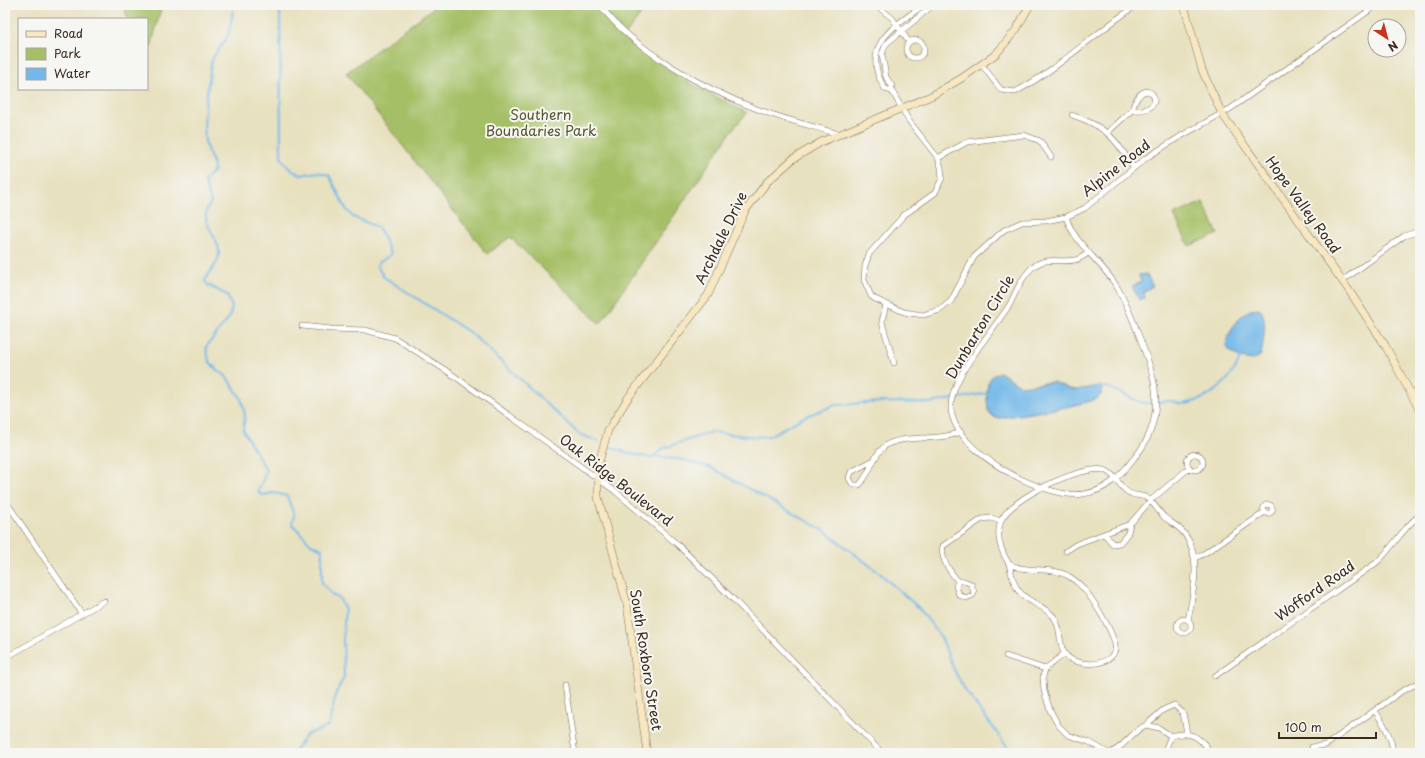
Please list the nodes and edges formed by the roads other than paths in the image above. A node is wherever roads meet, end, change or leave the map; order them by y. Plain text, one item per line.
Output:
1 (600, 5) edge
2 (876, 5) edge
3 (924, 5) edge
4 (933, 5) edge
5 (1030, 5) edge
6 (1137, 5) edge
7 (1184, 5) edge
8 (1377, 5) edge
9 (897, 25) junction
10 (901, 31) junction
11 (909, 42) dead end
12 (982, 65) junction
13 (892, 91) junction
14 (901, 109) junction
15 (1132, 110) junction
16 (1222, 114) junction
17 (1072, 115) dead end
18 (1108, 132) junction
19 (839, 134) junction
20 (1051, 156) dead end
21 (938, 158) junction
22 (1134, 168) junction
23 (1066, 216) junction
24 (1420, 231) edge
25 (1088, 254) junction
26 (1342, 281) junction
27 (886, 305) junction
28 (302, 326) dead end
29 (894, 362) dead end
30 (1420, 411) edge
31 (961, 432) junction
32 (872, 461) junction
33 (1189, 468) dead end
34 (597, 478) junction
35 (1116, 480) junction
36 (1044, 487) junction
37 (5, 500) edge
38 (1150, 501) junction
39 (1265, 512) dead end
40 (1420, 515) edge
41 (1001, 521) junction
42 (1130, 524) junction
43 (1105, 535) junction
44 (1066, 551) dead end
45 (1195, 558) junction
46 (1009, 564) junction
47 (958, 581) dead end
48 (104, 601) dead end
49 (82, 614) junction
50 (1188, 620) dead end
51 (1064, 654) junction
52 (1006, 656) dead end
53 (5, 658) edge
54 (1045, 670) junction
55 (1215, 676) dead end
56 (1420, 682) edge
57 (565, 684) dead end
58 (1374, 711) junction
59 (1146, 725) junction
60 (1187, 734) junction
61 (1171, 736) junction
62 (1207, 747) dead end
63 (1312, 747) dead end
64 (1105, 752) edge
65 (575, 753) edge
66 (647, 753) edge
67 (882, 753) edge
68 (1164, 753) edge
69 (1393, 753) edge

1 - 19 street
2 - 9 street
3 - 9 street
4 - 10 street
5 - 12 street, Archdale Drive
6 - 12 street
7 - 16 street, Hope Valley Road
8 - 16 street, Alpine Road
9 - 10 street
9 - 13 street
10 - 11 street
10 - 13 street
12 - 14 street, Archdale Drive
13 - 14 street, Alpine Road
14 - 19 street, Archdale Drive
14 - 21 street, Alpine Road
15 - 15 street
15 - 18 street
16 - 22 street, Alpine Road
16 - 26 street, Hope Valley Road
17 - 18 street
18 - 22 street
19 - 34 street, Archdale Drive
20 - 21 street
21 - 27 street, Alpine Road
22 - 23 street, Alpine Road
23 - 25 street, Dunbarton Circle
23 - 27 street, Alpine Road
24 - 26 street
25 - 31 street, Dunbarton Circle
25 - 35 street, Dunbarton Circle
26 - 30 street, Hope Valley Road
27 - 29 street
28 - 34 street, Oak Ridge Boulevard
31 - 32 street
31 - 36 street, Dunbarton Circle
32 - 32 street
33 - 38 street
34 - 66 street, South Roxboro Street
34 - 67 street, Oak Ridge Boulevard
35 - 36 street, Dunbarton Circle
35 - 36 street
35 - 38 street
36 - 41 street
37 - 49 street
38 - 42 street
38 - 45 street
39 - 45 street
40 - 55 street, Wofford Road
41 - 46 street
41 - 47 street
42 - 43 street
42 - 43 street
43 - 44 street
45 - 50 street
46 - 51 street
46 - 51 street
48 - 49 street
49 - 53 street
51 - 54 street
52 - 54 street
54 - 64 street
56 - 58 street
57 - 65 street
58 - 63 street
58 - 69 street
59 - 60 street
59 - 61 street
59 - 64 street
60 - 61 street
60 - 62 street
61 - 68 street

